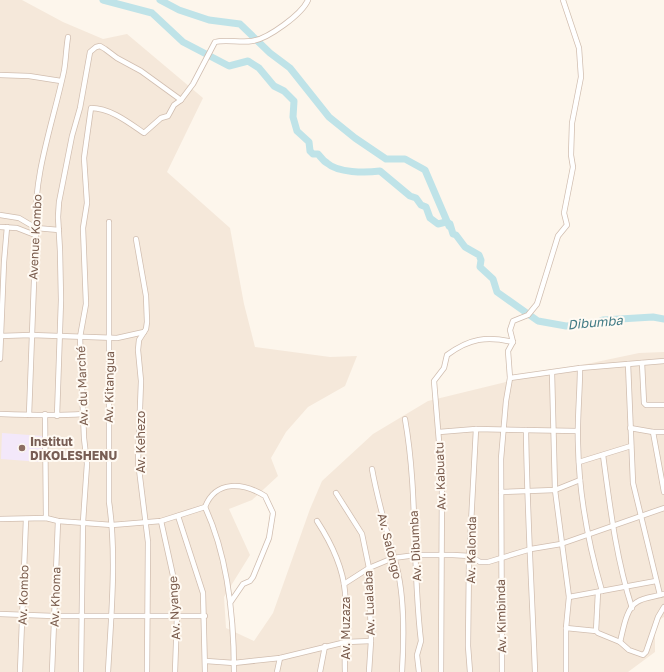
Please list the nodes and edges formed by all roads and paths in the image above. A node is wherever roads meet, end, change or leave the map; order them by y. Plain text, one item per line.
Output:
1 (308, 0) edge
2 (563, 0) edge
3 (68, 37) dead end
4 (0, 75) edge
5 (61, 81) junction
6 (181, 100) junction
7 (0, 215) edge
8 (109, 222) dead end
9 (0, 227) edge
10 (7, 227) junction
11 (36, 228) junction
12 (59, 230) junction
13 (35, 235) junction
14 (136, 239) dead end
15 (144, 332) junction
16 (1, 336) edge
17 (31, 336) junction
18 (60, 338) junction
19 (80, 338) junction
20 (110, 338) junction
21 (513, 342) junction
22 (0, 359) edge
23 (664, 361) edge
24 (642, 363) junction
25 (628, 364) junction
26 (580, 368) junction
27 (552, 373) junction
28 (510, 378) junction
29 (664, 405) edge
30 (0, 414) edge
31 (45, 414) junction
32 (83, 414) junction
33 (29, 415) junction
34 (57, 416) junction
35 (405, 419) dead end
36 (630, 428) junction
37 (476, 429) junction
38 (502, 430) junction
39 (526, 430) junction
40 (554, 430) junction
41 (577, 431) junction
42 (439, 432) junction
43 (653, 432) junction
44 (664, 432) edge
45 (631, 446) junction
46 (604, 455) junction
47 (579, 462) junction
48 (372, 469) dead end
49 (580, 480) junction
50 (555, 490) junction
51 (501, 492) junction
52 (526, 492) junction
53 (664, 492) edge
54 (336, 493) dead end
55 (205, 507) junction
56 (664, 508) edge
57 (178, 516) junction
58 (640, 516) junction
59 (46, 518) junction
60 (0, 519) edge
61 (26, 519) junction
62 (58, 521) junction
63 (147, 521) junction
64 (161, 521) junction
65 (317, 521) dead end
66 (83, 522) junction
67 (112, 525) junction
68 (612, 526) junction
69 (587, 534) junction
70 (562, 544) junction
71 (531, 549) junction
72 (416, 555) junction
73 (442, 555) junction
74 (470, 556) junction
75 (394, 558) junction
76 (500, 559) junction
77 (369, 568) junction
78 (656, 581) junction
79 (344, 584) junction
80 (626, 586) junction
81 (600, 592) junction
82 (662, 595) edge
83 (569, 597) junction
84 (230, 603) junction
85 (664, 607) edge
86 (632, 608) junction
87 (0, 614) edge
88 (22, 615) junction
89 (147, 615) junction
90 (54, 616) junction
91 (83, 616) junction
92 (111, 616) junction
93 (176, 616) junction
94 (204, 616) junction
95 (566, 628) junction
96 (596, 631) junction
97 (371, 641) junction
98 (346, 642) junction
99 (620, 642) junction
100 (325, 646) junction
101 (280, 658) junction
102 (206, 661) junction
103 (234, 663) junction
104 (20, 672) edge
105 (52, 672) edge
106 (81, 672) edge
107 (108, 672) edge
108 (147, 672) edge
109 (175, 672) edge
110 (206, 672) edge
111 (234, 672) edge
112 (277, 672) edge
113 (320, 672) edge
114 (345, 672) edge
115 (369, 672) edge
116 (402, 672) edge
117 (419, 672) edge
118 (441, 672) edge
119 (470, 672) edge
120 (502, 672) edge
121 (535, 672) edge
122 (566, 672) edge

1 - 6 street
2 - 21 street, Av. Kimbinda
3 - 5 street, Avenue Kombo
4 - 5 street
5 - 11 street, Avenue Kombo
6 - 12 street
6 - 19 street, Av. du Marché
7 - 11 street
8 - 20 street, Av. Kitangua
9 - 10 street
10 - 13 street
10 - 16 street
11 - 12 street
11 - 13 street, Avenue Kombo
12 - 18 street
13 - 17 street, Avenue Kombo
14 - 15 street, Av. Kehezo
15 - 20 street
15 - 63 street, Av. Kehezo
16 - 17 street
16 - 22 street
17 - 18 street
17 - 33 street, Avenue Kombo
18 - 19 street
18 - 34 street
19 - 20 street
19 - 32 street, Av. du Marché
20 - 67 street, Av. Kitangua
21 - 28 street, Av. Kimbinda
21 - 42 street, Av. Kabuatu
23 - 24 street
24 - 25 street
24 - 29 street
25 - 26 street
25 - 36 street
26 - 27 street
26 - 41 street
27 - 28 street
27 - 40 street
28 - 38 street, Av. Kimbinda
30 - 33 street
31 - 33 street
31 - 34 street
31 - 59 street
32 - 34 street
32 - 66 street, Av. du Marché
35 - 72 street, Av. Dibumba
36 - 43 street
36 - 45 street
37 - 38 street
37 - 42 street
37 - 74 street, Av. Kalonda
38 - 39 street
38 - 51 street, Av. Kimbinda
39 - 40 street
39 - 52 street
40 - 41 street
40 - 50 street
41 - 47 street
42 - 73 street, Av. Kabuatu
43 - 44 street
43 - 53 street
45 - 46 street
45 - 58 street
46 - 47 street
46 - 68 street
47 - 49 street
48 - 75 street, Av. Salongo
49 - 50 street
49 - 69 street
50 - 52 street
50 - 70 street
51 - 52 street
51 - 76 street, Av. Kimbinda
52 - 71 street
54 - 77 street, Av. Lualaba
55 - 57 street
55 - 84 street
55 - 84 street
56 - 58 street
57 - 64 street
57 - 94 street
58 - 68 street
58 - 78 street
59 - 61 street
59 - 62 street
60 - 61 street
61 - 88 street, Av. Kombo
62 - 66 street
62 - 90 street, Av. Khoma
63 - 64 street
63 - 67 street
63 - 89 street, Av. Kehezo
64 - 93 street, Av. Nyange
65 - 79 street, Av. Muzaza
66 - 67 street
66 - 91 street, Av. du Marché
67 - 92 street, Av. Kitangua
68 - 69 street
68 - 80 street
69 - 70 street
69 - 81 street
70 - 71 street
70 - 83 street
71 - 76 street
71 - 121 street
72 - 73 street
72 - 75 street
72 - 117 street, Av. Dibumba
73 - 74 street
73 - 118 street, Av. Kabuatu
74 - 76 street
74 - 119 street, Av. Kalonda
75 - 77 street
75 - 116 street, Av. Salongo
76 - 120 street, Av. Kimbinda
77 - 79 street
77 - 97 street, Av. Lualaba
78 - 80 street
78 - 82 street
79 - 98 street, Av. Muzaza
80 - 81 street
80 - 86 street
81 - 83 street
81 - 96 street
82 - 86 street
83 - 95 street
84 - 103 street
85 - 99 street
86 - 99 street
87 - 88 street
88 - 90 street
88 - 104 street, Av. Kombo
89 - 92 street
89 - 93 street
89 - 108 street, Av. Kehezo
90 - 91 street
90 - 105 street, Av. Khoma
91 - 92 street
91 - 106 street, Av. du Marché
92 - 107 street, Av. Kitangua
93 - 94 street
93 - 109 street, Av. Nyange
94 - 102 street
95 - 96 street
95 - 122 street
96 - 99 street
97 - 98 street
97 - 115 street, Av. Lualaba
98 - 100 street
98 - 114 street, Av. Muzaza
100 - 101 street
100 - 113 street
101 - 103 street
101 - 112 street
102 - 103 street
102 - 110 street
103 - 111 street

